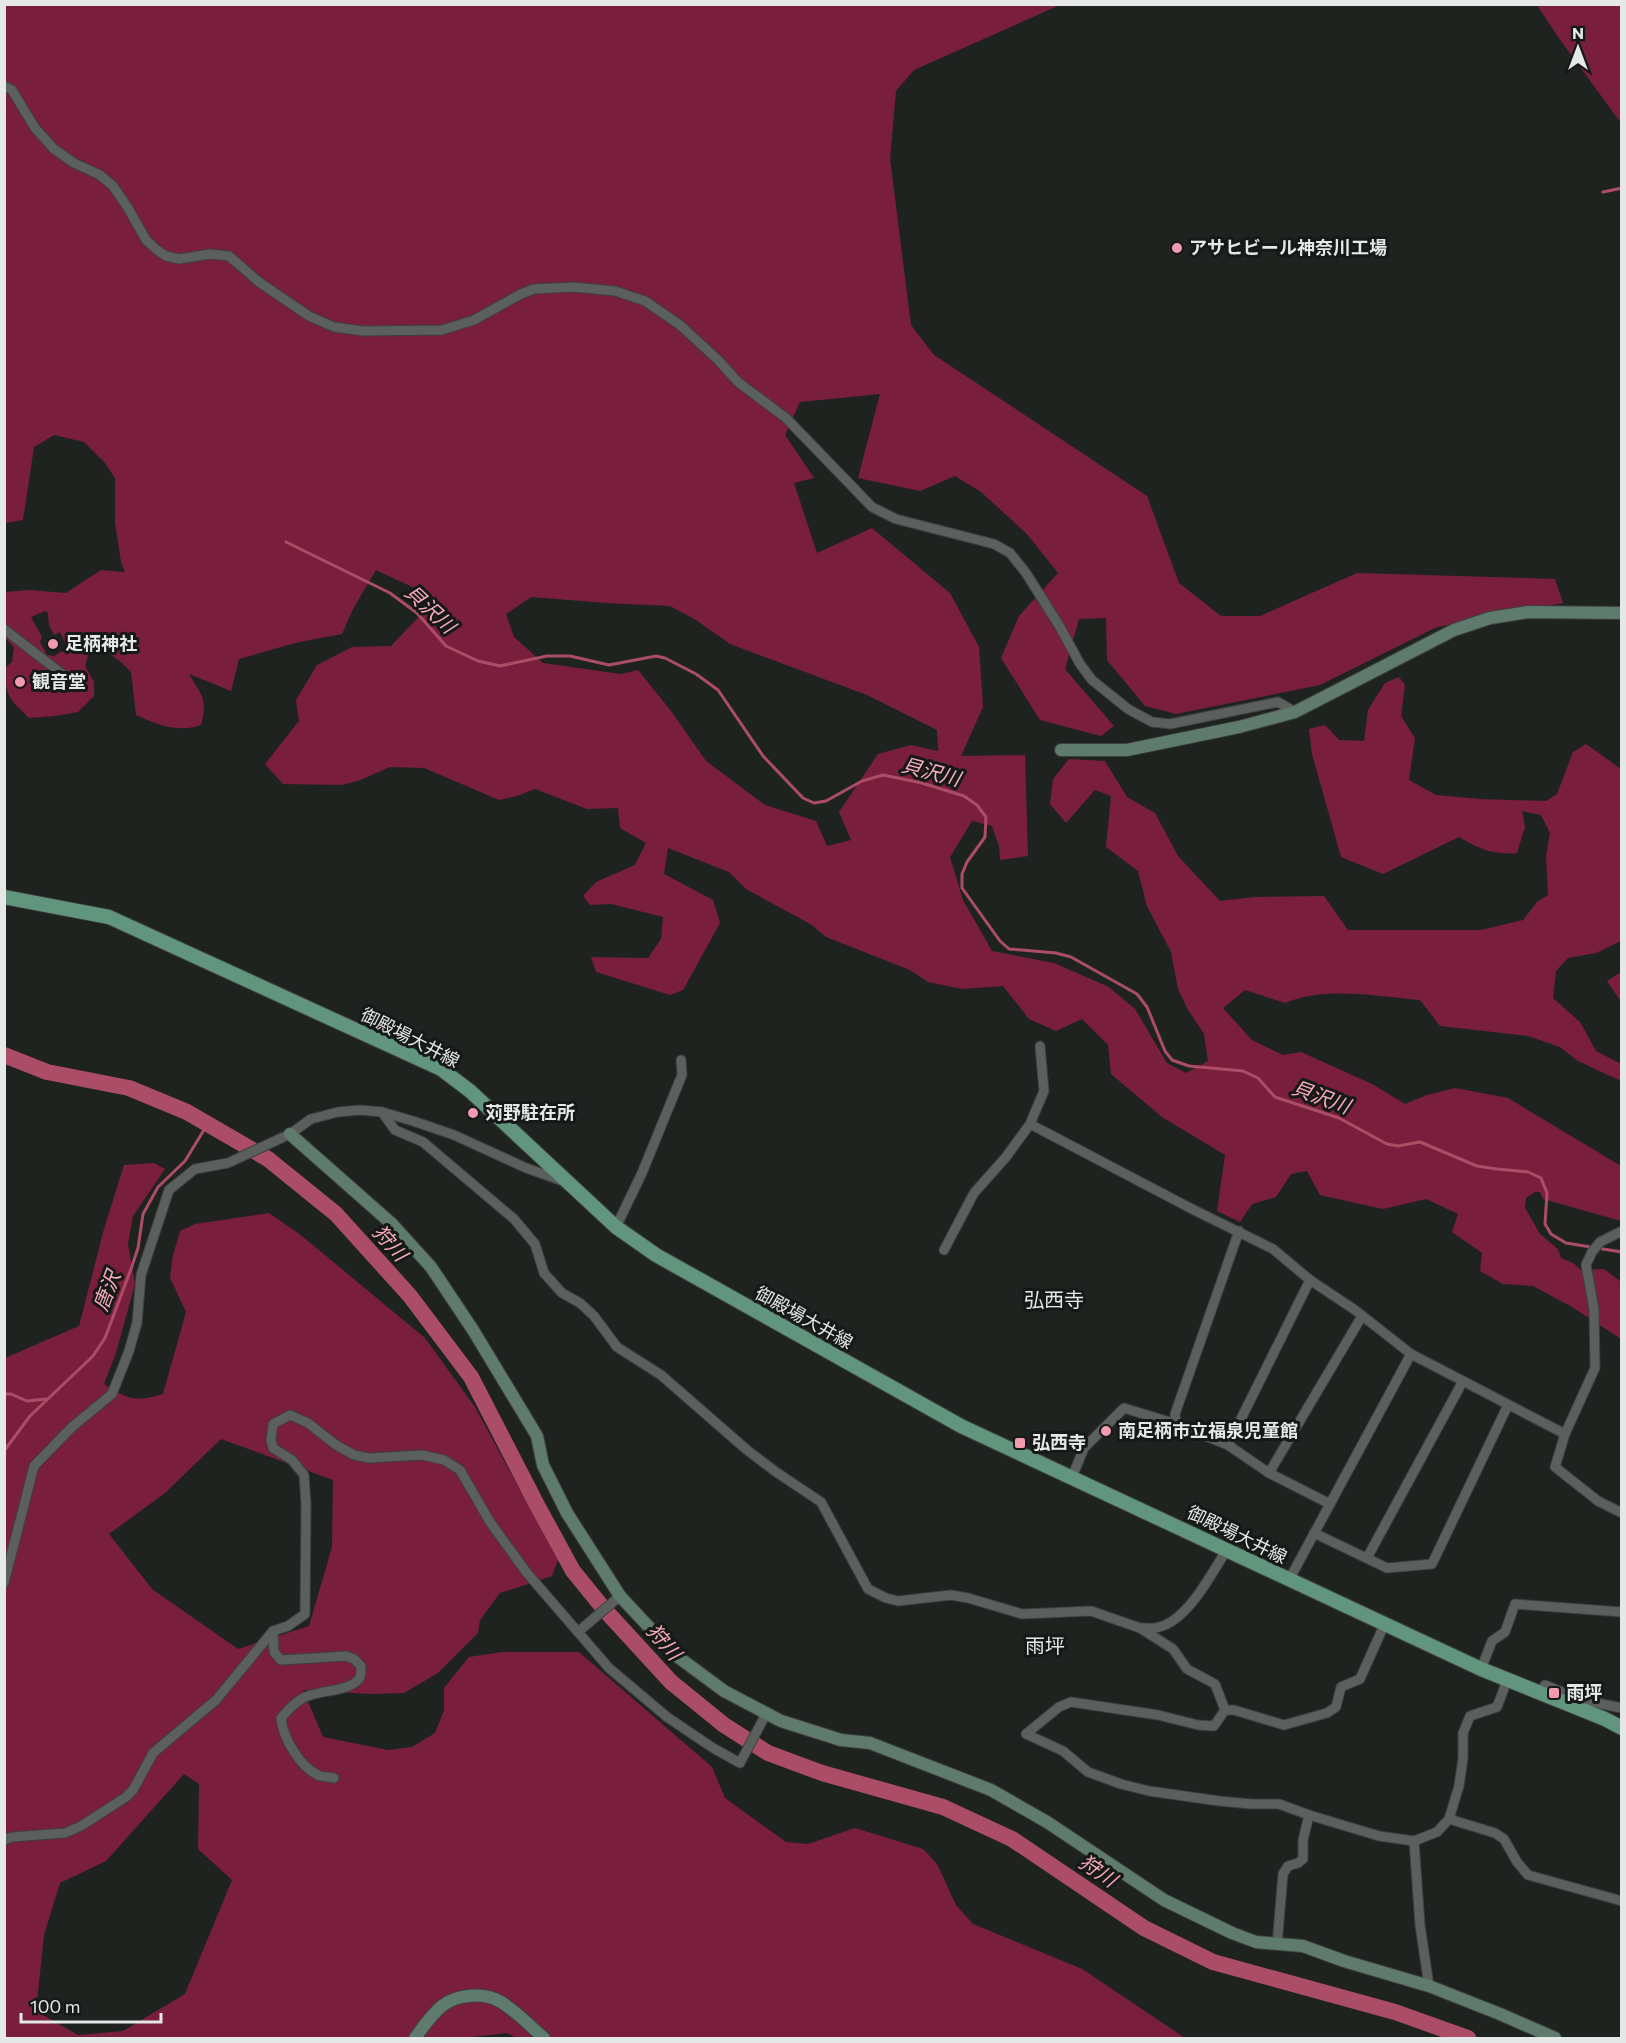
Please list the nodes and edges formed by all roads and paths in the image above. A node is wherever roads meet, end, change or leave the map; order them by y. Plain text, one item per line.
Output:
1 (4, 86) edge
2 (1622, 613) edge
3 (4, 630) edge
4 (66, 677) dead end
5 (1295, 712) junction
6 (1061, 750) dead end
7 (4, 897) edge
8 (1040, 1047) dead end
9 (681, 1060) dead end
10 (382, 1112) junction
11 (1030, 1124) junction
12 (286, 1136) junction
13 (567, 1182) junction
14 (616, 1227) junction
15 (1239, 1231) junction
16 (1622, 1231) edge
17 (944, 1250) dead end
18 (1310, 1280) junction
19 (1362, 1316) junction
20 (1411, 1354) junction
21 (1463, 1381) junction
22 (1508, 1405) junction
23 (1176, 1424) junction
24 (1565, 1434) junction
25 (1228, 1445) junction
26 (1269, 1473) junction
27 (1072, 1477) junction
28 (1330, 1504) junction
29 (1622, 1513) edge
30 (1314, 1533) junction
31 (1227, 1549) junction
32 (1367, 1558) junction
33 (1289, 1580) junction
34 (4, 1583) edge
35 (620, 1596) junction
36 (1622, 1612) edge
37 (1385, 1623) junction
38 (1140, 1628) junction
39 (273, 1631) junction
40 (578, 1632) junction
41 (1481, 1669) junction
42 (1508, 1678) junction
43 (1540, 1692) junction
44 (1622, 1708) edge
45 (1225, 1710) junction
46 (764, 1718) junction
47 (1622, 1728) edge
48 (334, 1778) dead end
49 (1309, 1815) junction
50 (1449, 1819) junction
51 (4, 1840) edge
52 (1414, 1841) junction
53 (1622, 1901) edge
54 (1277, 1945) junction
55 (1429, 1986) junction
56 (416, 2038) edge
57 (544, 2038) edge
58 (1554, 2038) edge

1 - 5 street
2 - 5 street
3 - 4 street
5 - 6 street
7 - 13 main road, 御殿場大井線
8 - 11 street
9 - 14 street
10 - 12 street
10 - 13 street
10 - 38 street
11 - 15 street
11 - 17 street
12 - 34 street
12 - 35 street
13 - 14 main road, 御殿場大井線
14 - 27 main road, 御殿場大井線
15 - 18 street
15 - 23 street
16 - 24 street
18 - 19 street
18 - 25 street
19 - 20 street
19 - 26 street
20 - 21 street
20 - 28 street
21 - 22 street
21 - 32 street
22 - 24 street
22 - 32 street
23 - 25 street
23 - 27 street
24 - 29 street
25 - 26 street
26 - 28 street
27 - 31 main road, 御殿場大井線
28 - 30 street
30 - 32 street
30 - 33 street
31 - 33 main road, 御殿場大井線
31 - 38 street
33 - 37 main road, 御殿場大井線
35 - 40 street
35 - 46 street
36 - 41 street
37 - 41 main road, 御殿場大井線
37 - 45 street
38 - 45 street
39 - 40 street
39 - 48 street
39 - 51 street
40 - 46 street
41 - 42 main road, 御殿場大井線
42 - 43 main road, 御殿場大井線
42 - 50 street
43 - 44 street
43 - 47 main road, 御殿場大井線
45 - 49 street
46 - 54 street
49 - 52 street
49 - 54 street
50 - 52 street
50 - 53 street
52 - 55 street
54 - 55 street
55 - 58 street
56 - 57 street

